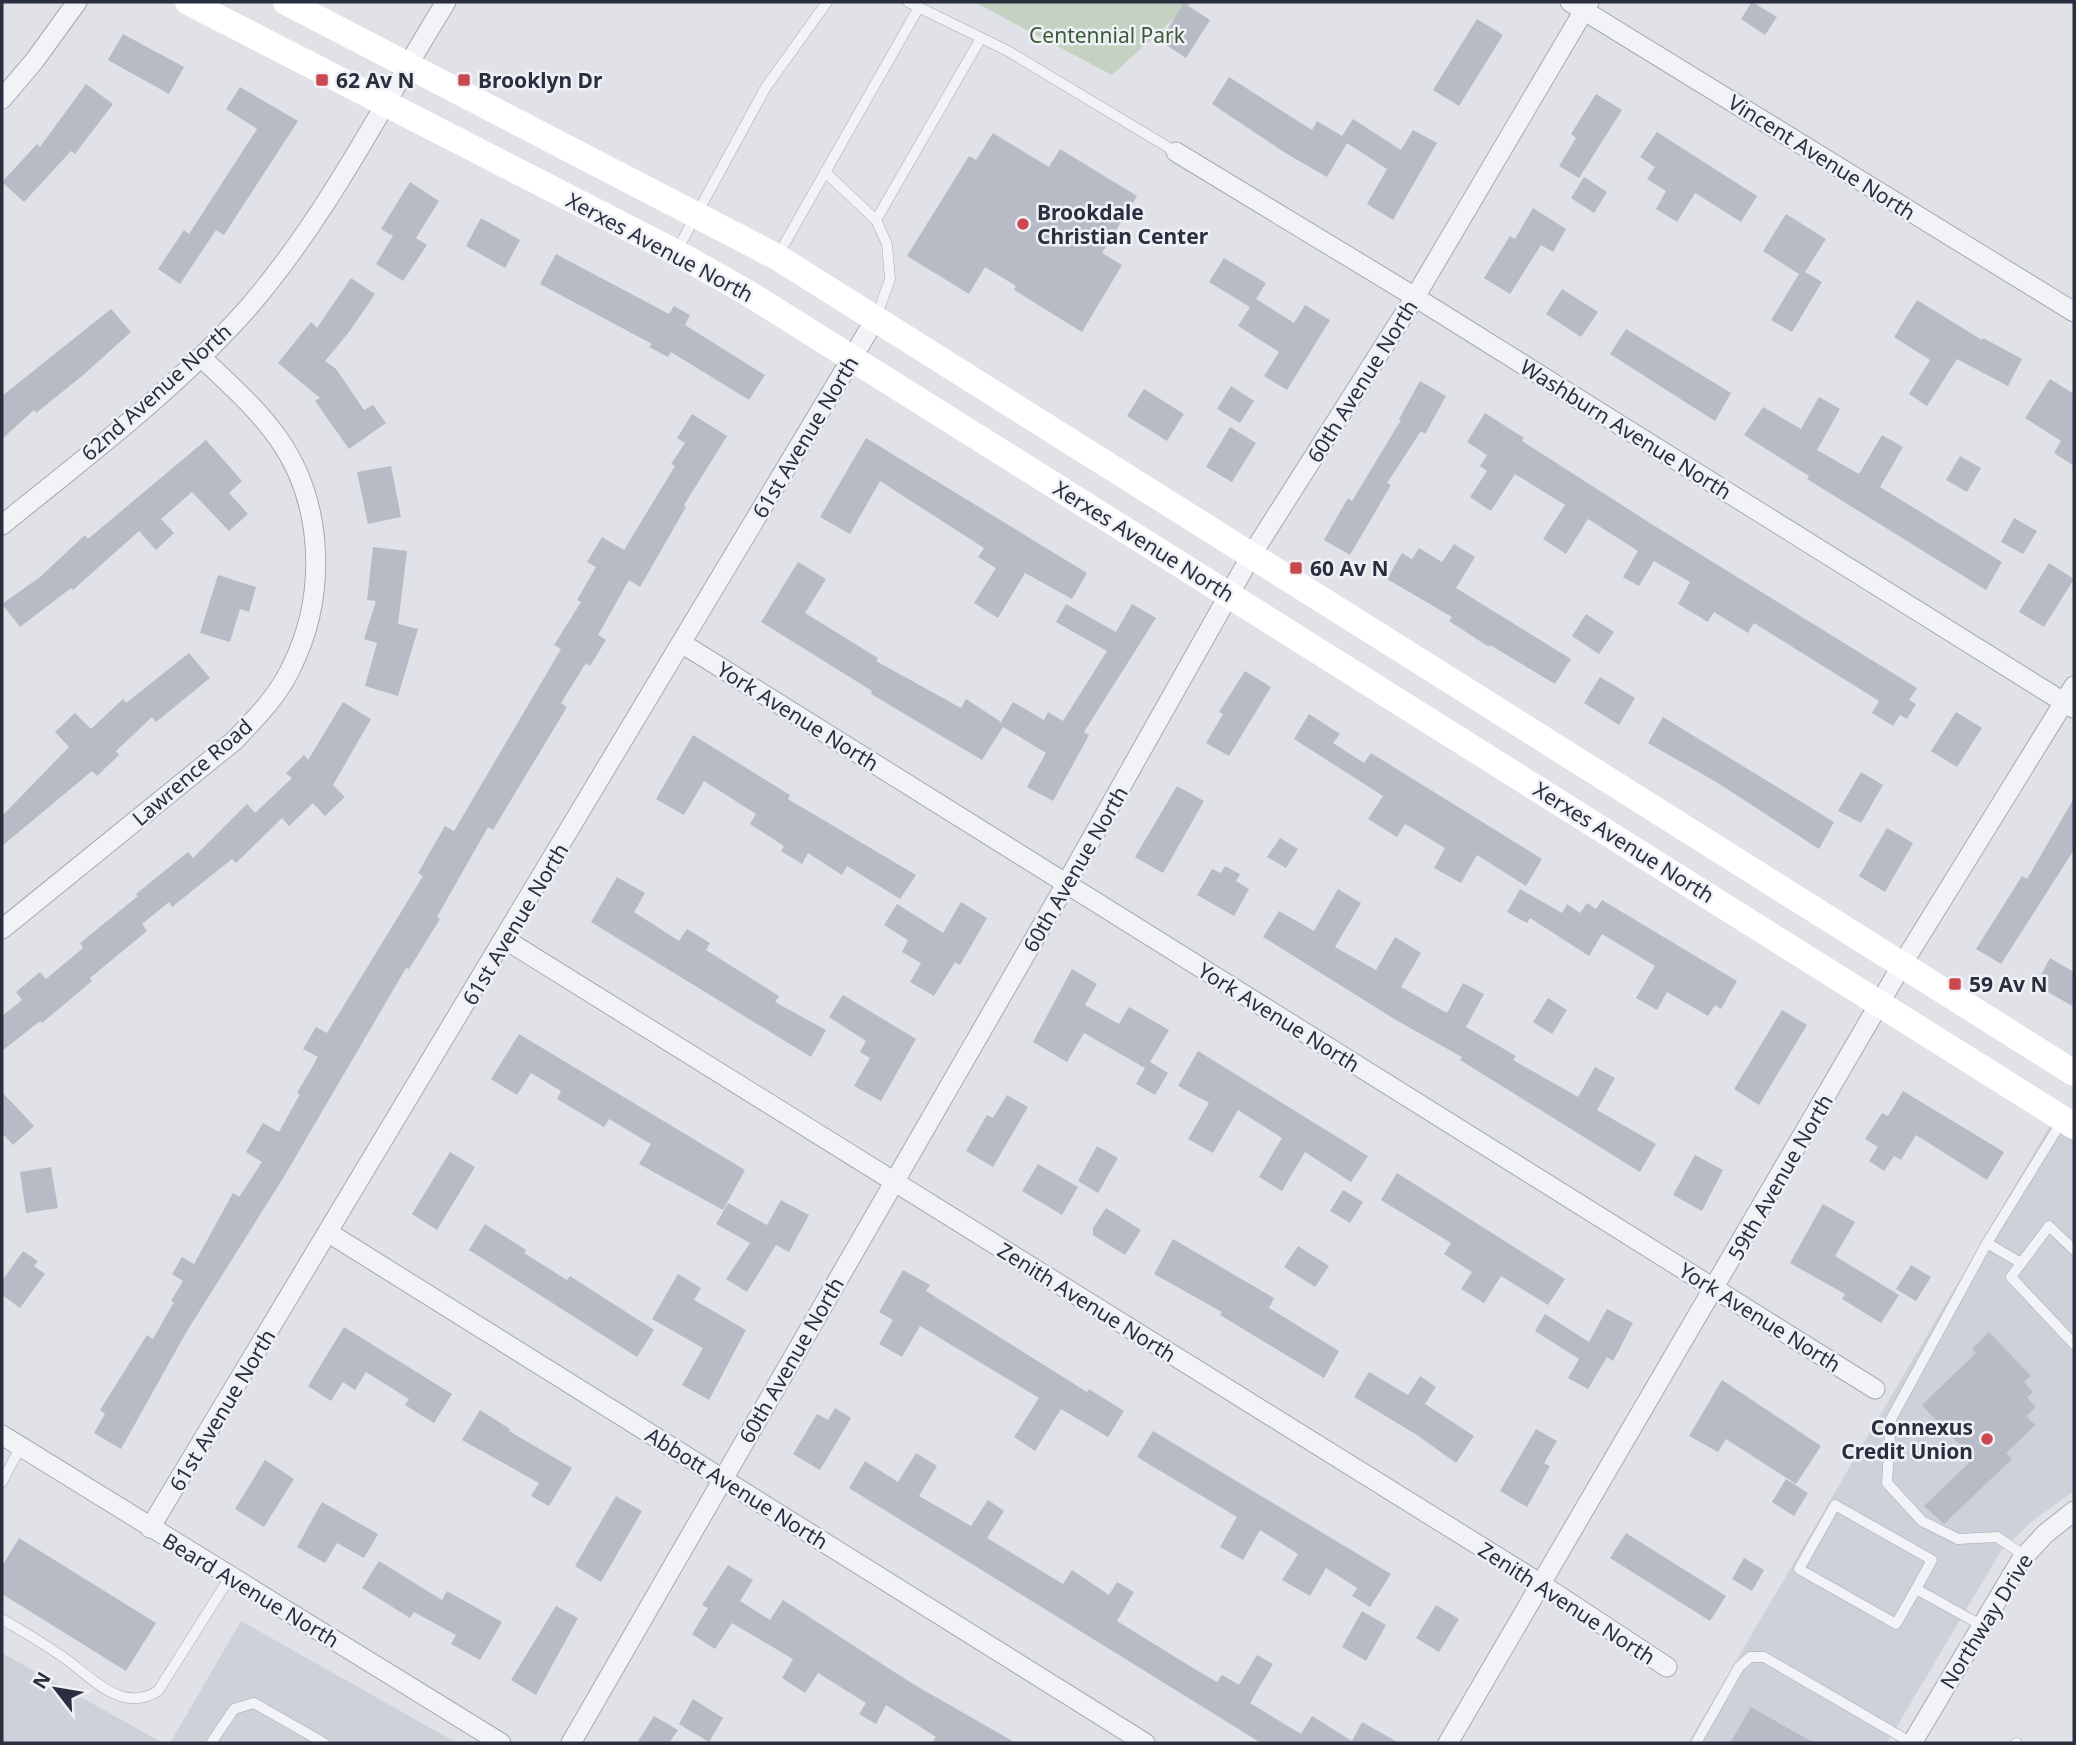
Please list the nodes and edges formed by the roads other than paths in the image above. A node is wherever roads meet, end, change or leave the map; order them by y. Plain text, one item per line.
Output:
1 (77, 2) edge
2 (188, 2) edge
3 (286, 2) edge
4 (446, 2) edge
5 (827, 2) edge
6 (908, 2) edge
7 (1581, 5) edge
8 (919, 8) junction
9 (981, 38) junction
10 (407, 65) junction
11 (2, 99) edge
12 (387, 104) junction
13 (1176, 152) joint
14 (825, 173) junction
15 (695, 213) junction
16 (876, 220) junction
17 (676, 252) junction
18 (777, 257) junction
19 (1415, 297) junction
20 (2074, 312) edge
21 (876, 318) junction
22 (201, 357) junction
23 (851, 359) junction
24 (2, 525) edge
25 (1252, 554) junction
26 (1231, 596) junction
27 (683, 645) junction
28 (2071, 699) edge
29 (1066, 884) junction
30 (2, 929) edge
31 (506, 940) junction
32 (1903, 963) junction
33 (1881, 1003) junction
34 (2074, 1073) edge
35 (2069, 1122) edge
36 (894, 1182) junction
37 (329, 1233) junction
38 (1987, 1243) junction
39 (2074, 1250) edge
40 (2021, 1263) junction
41 (1714, 1289) junction
42 (2074, 1344) edge
43 (1875, 1390) dead end
44 (2, 1435) edge
45 (20, 1448) junction
46 (723, 1479) junction
47 (2, 1482) edge
48 (2074, 1511) edge
49 (150, 1528) junction
50 (2025, 1556) junction
51 (230, 1577) junction
52 (1541, 1584) junction
53 (1916, 1589) junction
54 (2, 1619) edge
55 (1981, 1625) junction
56 (1667, 1667) dead end
57 (211, 1743) edge
58 (324, 1743) edge
59 (502, 1743) edge
60 (571, 1743) edge
61 (1145, 1743) edge
62 (1448, 1743) edge
63 (1696, 1743) edge
64 (1912, 1743) edge

1 - 11 street
2 - 12 street, Xerxes Avenue North
3 - 10 street
4 - 10 street, 62nd Avenue North
5 - 15 lane
6 - 8 lane
7 - 19 street, 60th Avenue North
7 - 20 street, Vincent Avenue North
8 - 9 lane
8 - 14 lane
9 - 13 lane
9 - 16 lane
10 - 12 street, 62nd Avenue North
10 - 15 street
12 - 17 street, Xerxes Avenue North
12 - 22 street, 62nd Avenue North
13 - 19 street, Washburn Avenue North
14 - 16 lane
14 - 18 lane
15 - 17 lane
15 - 18 street
16 - 21 lane
17 - 23 street, Xerxes Avenue North
18 - 21 street
19 - 25 street, 60th Avenue North
19 - 28 street, Washburn Avenue North
21 - 23 street, 61st Avenue North
21 - 25 street
22 - 24 street, 62nd Avenue North
22 - 30 street, Lawrence Road
23 - 26 street, Xerxes Avenue North
23 - 27 street, 61st Avenue North
25 - 26 street, 60th Avenue North
25 - 32 street
26 - 29 street, 60th Avenue North
26 - 33 street, Xerxes Avenue North
27 - 29 street, York Avenue North
27 - 31 street, 61st Avenue North
28 - 32 street, 59th Avenue North
29 - 36 street, 60th Avenue North
29 - 41 street, York Avenue North
31 - 36 street, Zenith Avenue North
31 - 37 street, 61st Avenue North
32 - 33 street, 59th Avenue North
32 - 34 street
33 - 35 street, Xerxes Avenue North
33 - 41 street, 59th Avenue North
35 - 38 lane
36 - 46 street, 60th Avenue North
36 - 52 street, Zenith Avenue North
37 - 46 street, Abbott Avenue North
37 - 49 street, 61st Avenue North
38 - 40 lane
38 - 50 lane
39 - 40 lane
40 - 42 lane
41 - 43 street, York Avenue North
41 - 52 street, 59th Avenue North
44 - 45 street, Beard Avenue North
45 - 47 lane
45 - 49 street, Beard Avenue North
46 - 60 street, 60th Avenue North
46 - 61 street, Abbott Avenue North
48 - 50 street, Northway Drive
49 - 51 street, Beard Avenue North
50 - 55 street, Northway Drive
51 - 54 lane
51 - 59 street, Beard Avenue North
52 - 56 street, Zenith Avenue North
52 - 62 street, 59th Avenue North
53 - 53 lane
53 - 55 lane
55 - 64 street, Northway Drive
57 - 58 lane
63 - 64 lane

